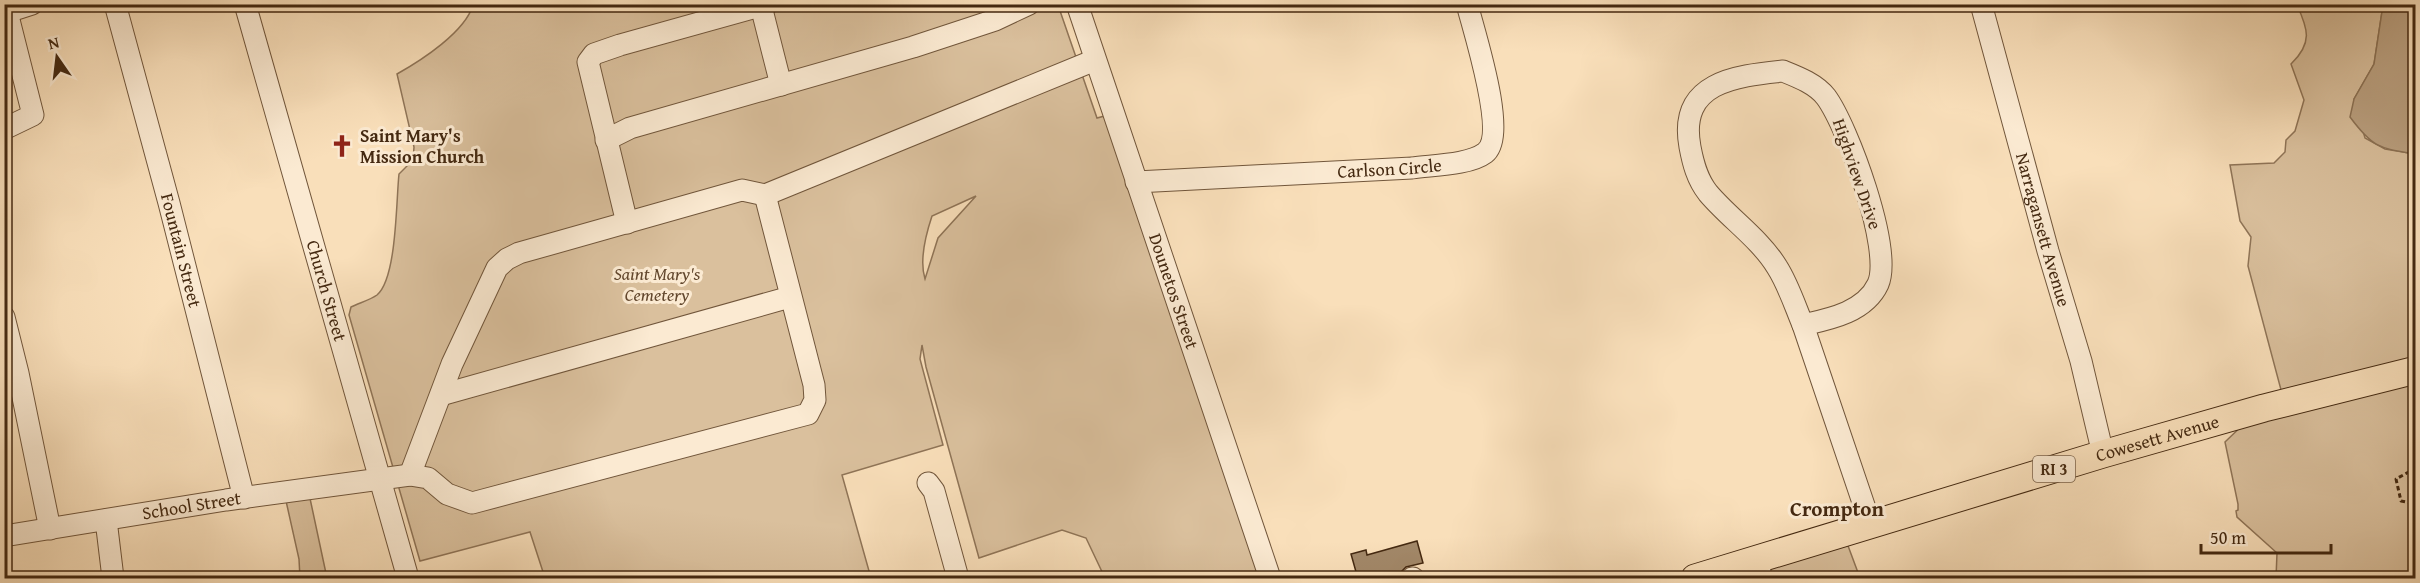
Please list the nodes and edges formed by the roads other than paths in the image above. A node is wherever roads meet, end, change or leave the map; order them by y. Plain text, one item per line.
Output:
1 (32, 4) edge
2 (115, 4) edge
3 (245, 4) edge
4 (1029, 4) edge
5 (1077, 4) edge
6 (1467, 4) edge
7 (1981, 4) edge
8 (764, 5) edge
9 (6, 13) edge
10 (1095, 60) junction
11 (781, 85) junction
12 (4, 129) edge
13 (606, 140) junction
14 (1136, 182) junction
15 (765, 195) junction
16 (627, 223) junction
17 (790, 297) junction
18 (4, 317) edge
19 (1803, 325) junction
20 (2415, 370) edge
21 (441, 395) junction
22 (2103, 454) junction
23 (410, 475) junction
24 (379, 480) junction
25 (928, 483) dead end
26 (244, 498) junction
27 (106, 520) junction
28 (1871, 526) junction
29 (50, 529) junction
30 (4, 536) edge
31 (1760, 570) edge
32 (113, 579) edge
33 (408, 579) edge
34 (958, 579) edge
35 (1270, 579) edge
36 (1695, 579) edge

1 - 9 street
2 - 26 street, Fountain Street
3 - 24 street, Church Street
4 - 11 street
5 - 10 street, Dounetos Street
6 - 14 street, Carlson Circle
7 - 22 street, Narragansett Avenue
8 - 11 street
8 - 13 street
9 - 12 street
10 - 14 street, Dounetos Street
10 - 15 street
11 - 13 street
13 - 16 street
14 - 35 street, Dounetos Street
15 - 16 street
15 - 17 street
16 - 21 street
17 - 21 street
17 - 23 street
18 - 29 street
19 - 19 street, Highview Drive
19 - 28 street, Highview Drive
20 - 22 main road, Cowesett Avenue / RI 3
21 - 23 street
22 - 28 main road, Cowesett Avenue / RI 3
23 - 24 street, School Street
24 - 26 street, School Street
24 - 33 street, Church Street
25 - 34 street
26 - 27 street, School Street
27 - 29 street, School Street
27 - 32 street
28 - 31 main road, Cowesett Avenue / RI 3
29 - 30 street, School Street
31 - 36 main road, Cowesett Avenue / RI 3

